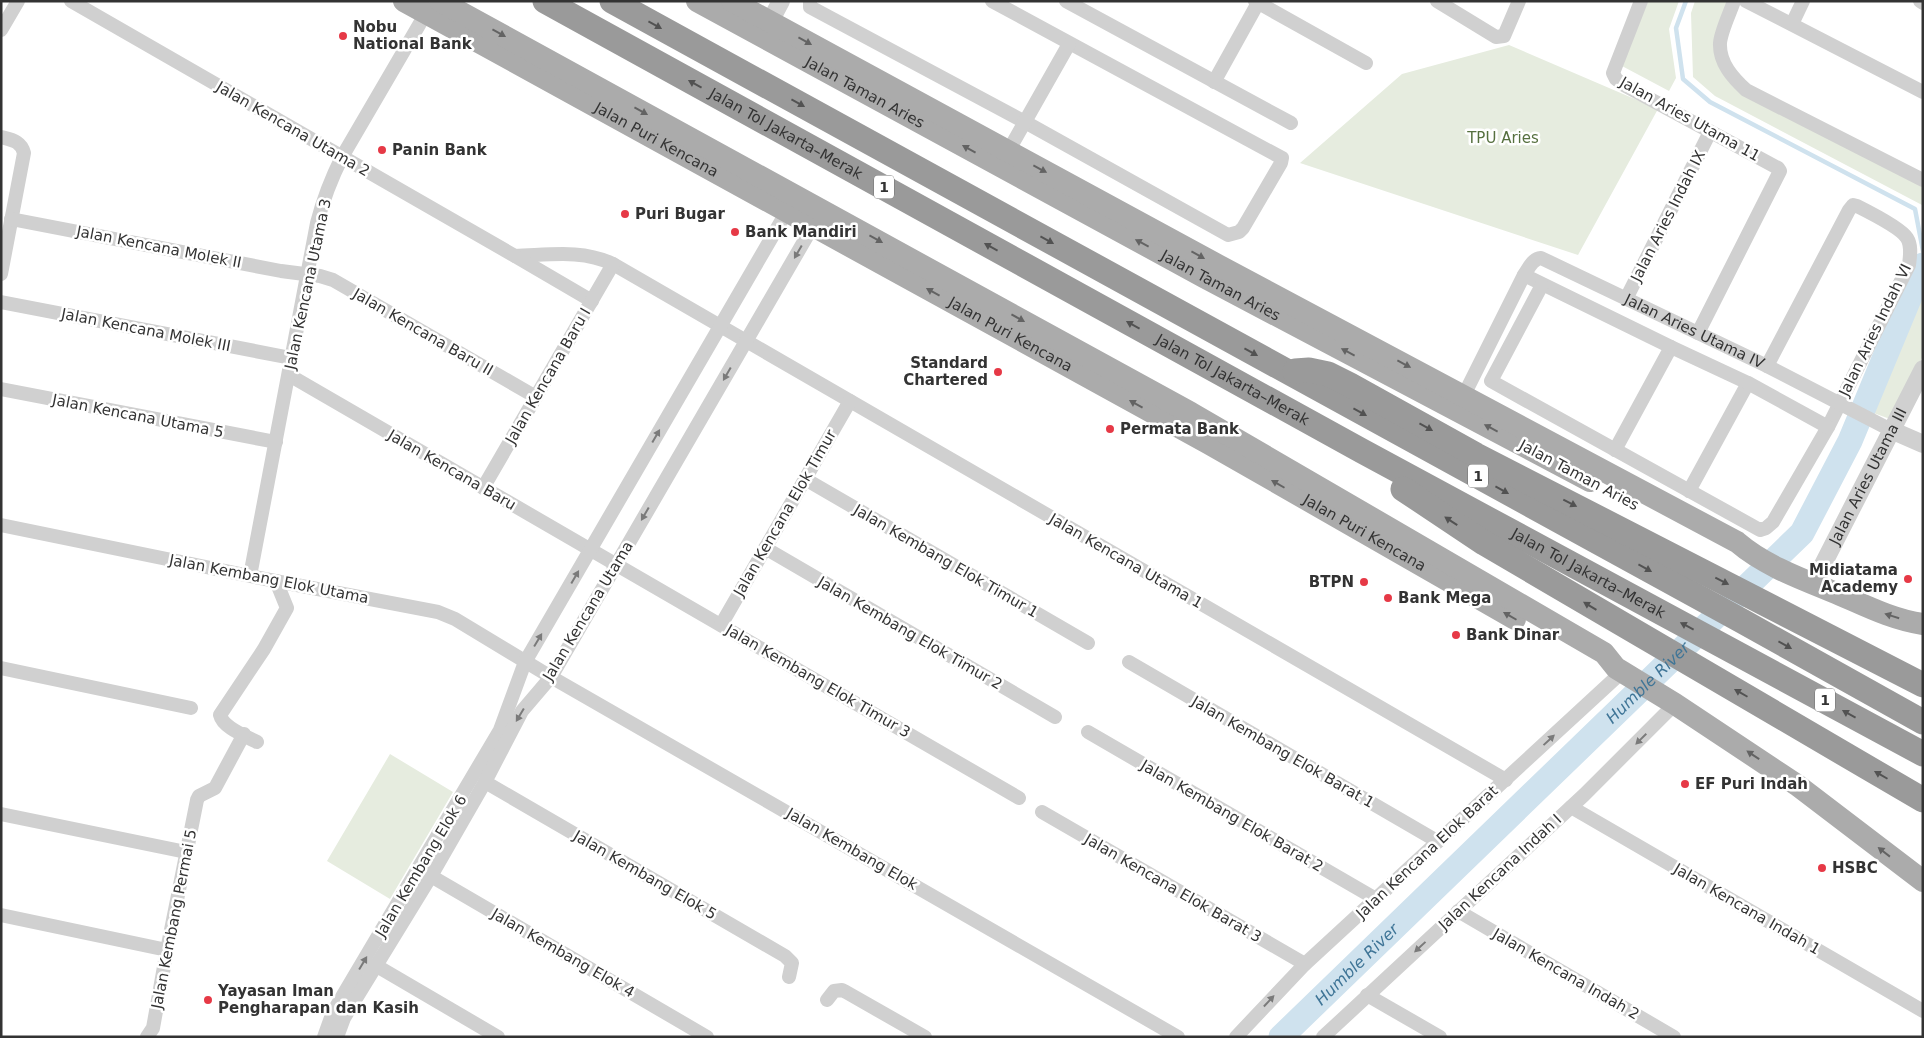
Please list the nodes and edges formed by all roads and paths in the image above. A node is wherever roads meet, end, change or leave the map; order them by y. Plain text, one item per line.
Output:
1 (18, 1) edge
2 (71, 1) edge
3 (404, 1) edge
4 (545, 1) edge
5 (612, 1) edge
6 (697, 1) edge
7 (732, 1) edge
8 (782, 1) edge
9 (810, 1) edge
10 (992, 1) edge
11 (1066, 1) edge
12 (1437, 1) edge
13 (1519, 1) edge
14 (1641, 1) edge
15 (1734, 1) edge
16 (1746, 1) edge
17 (1803, 1) edge
18 (1257, 2) edge
19 (433, 7) edge
20 (1792, 24) junction
21 (766, 29) junction
22 (1, 30) edge
23 (1069, 44) junction
24 (1366, 63) dead end
25 (1214, 82) junction
26 (1923, 92) edge
27 (1024, 122) junction
28 (1291, 123) dead end
29 (1710, 132) junction
30 (1, 138) edge
31 (342, 157) junction
32 (1004, 159) junction
33 (1923, 180) edge
34 (792, 203) junction
35 (818, 218) junction
36 (11, 219) junction
37 (516, 256) junction
38 (614, 264) junction
39 (1, 274) edge
40 (307, 274) junction
41 (1524, 275) junction
42 (1542, 285) junction
43 (1626, 299) junction
44 (592, 301) junction
45 (1, 302) edge
46 (720, 326) junction
47 (1698, 333) junction
48 (746, 341) junction
49 (1671, 347) junction
50 (291, 358) junction
51 (1767, 366) junction
52 (1923, 369) edge
53 (1476, 373) junction
54 (289, 375) junction
55 (1491, 380) junction
56 (1748, 383) junction
57 (1, 389) edge
58 (536, 397) junction
59 (850, 401) junction
60 (1460, 403) junction
61 (1845, 406) junction
62 (1828, 426) junction
63 (1888, 429) junction
64 (276, 442) junction
65 (1923, 444) edge
66 (1615, 450) junction
67 (1362, 451) junction
68 (805, 479) junction
69 (483, 488) junction
70 (1689, 491) junction
71 (1, 525) edge
72 (765, 548) junction
73 (590, 550) junction
74 (616, 565) junction
75 (1674, 570) junction
76 (250, 576) junction
77 (276, 581) junction
78 (1806, 581) junction
79 (1923, 624) edge
80 (721, 625) junction
81 (1840, 642) junction
82 (1088, 643) dead end
83 (525, 662) junction
84 (1129, 662) dead end
85 (1, 668) edge
86 (1923, 670) edge
87 (1622, 672) junction
88 (551, 677) junction
89 (1923, 685) edge
90 (513, 699) joint
91 (1670, 701) junction
92 (191, 708) dead end
93 (1055, 717) dead end
94 (1923, 722) edge
95 (1088, 732) dead end
96 (244, 734) junction
97 (257, 742) dead end
98 (1923, 754) edge
99 (484, 775) junction
100 (1506, 780) junction
101 (1019, 798) dead end
102 (1923, 800) edge
103 (1571, 807) junction
104 (1042, 812) dead end
105 (1, 814) edge
106 (1437, 841) junction
107 (186, 852) junction
108 (425, 873) junction
109 (1923, 881) edge
110 (1376, 899) junction
111 (1458, 911) junction
112 (1, 915) edge
113 (166, 950) junction
114 (1305, 964) junction
115 (376, 965) junction
116 (789, 977) dead end
117 (1367, 996) junction
118 (827, 1000) dead end
119 (1923, 1011) edge
120 (339, 1015) junction
121 (152, 1034) edge
122 (324, 1037) edge
123 (337, 1037) edge
124 (498, 1037) edge
125 (706, 1037) edge
126 (925, 1037) edge
127 (1178, 1037) edge
128 (1236, 1037) edge
129 (1323, 1037) edge
130 (1440, 1037) edge
131 (1674, 1037) edge

1 - 22 street
2 - 31 street, Jalan Kencana Utama 2
3 - 19 main road, Jalan Puri Kencana
67 -> 4 highway, Jalan Tol Jakarta–Merak / 1
5 -> 75 highway, 1
6 - 21 main road, Jalan Taman Aries
7 - 21 main road, Jalan Taman Aries
8 - 21 street
9 - 27 street
10 - 23 street
11 - 25 street
12 - 13 street
14 - 29 street, Jalan Aries Utama 11
15 - 33 street
16 - 20 street
17 - 20 street
18 - 24 street
18 - 25 street
19 - 31 street, Jalan Kencana Utama 3
19 - 34 main road, Jalan Puri Kencana
20 - 26 street
21 - 32 main road, Jalan Taman Aries
23 - 27 street
23 - 27 street
25 - 28 street
27 - 32 street
29 - 43 street, Jalan Aries Indah IX
29 - 47 street, Jalan Aries Utama 11
30 - 36 street
31 - 37 street, Jalan Kencana Utama 2
31 - 40 street, Jalan Kencana Utama 3
32 - 60 main road, Jalan Taman Aries
34 - 35 main road, Jalan Puri Kencana
34 - 46 street, Jalan Kencana Utama
35 -> 48 street, Jalan Kencana Utama
35 - 87 main road, Jalan Puri Kencana
36 - 39 street
36 - 40 street, Jalan Kencana Molek II
37 - 38 street
37 - 44 street, Jalan Kencana Utama 2
38 - 44 street, Jalan Kencana Baru I
38 - 46 street
40 - 50 street, Jalan Kencana Utama 3
40 - 58 street, Jalan Kencana Baru II
41 - 42 street
41 - 43 street, Jalan Aries Utama IV
41 - 53 street
42 - 49 street
42 - 55 street
43 - 47 street, Jalan Aries Utama IV
44 - 58 street, Jalan Kencana Baru I
45 - 50 street, Jalan Kencana Molek III
46 - 48 street
73 -> 46 street, Jalan Kencana Utama
47 - 51 street, Jalan Aries Utama IV
48 - 59 street, Jalan Kencana Utama 1
48 -> 74 street, Jalan Kencana Utama
49 - 56 street
49 - 66 street
50 - 54 street, Jalan Kencana Utama 3
51 - 61 street, Jalan Aries Utama IV
51 - 61 street, Jalan Aries Indah VI
52 - 63 street, Jalan Aries Utama III
53 - 55 street
53 - 60 street
54 - 64 street, Jalan Kencana Utama 3
54 - 69 street, Jalan Kencana Baru
55 - 66 street
56 - 62 street
56 - 70 street
57 - 64 street, Jalan Kencana Utama 5
58 - 69 street, Jalan Kencana Baru I
59 - 68 street, Jalan Kencana Elok Timur
59 - 100 street, Jalan Kencana Utama 1
60 - 78 main road, Jalan Taman Aries
61 - 62 street
61 - 63 street, Jalan Aries Utama IV
62 - 70 street
63 - 65 street, Jalan Aries Utama IV
63 - 78 street, Jalan Aries Utama III
64 - 76 street, Jalan Kencana Utama 3
66 - 70 street
98 -> 67 highway, Jalan Tol Jakarta–Merak / 1
102 -> 67 highway
68 - 72 street, Jalan Kencana Elok Timur
68 - 82 street, Jalan Kembang Elok Timur 1
69 - 73 street, Jalan Kencana Baru
71 - 76 street, Jalan Kembang Elok Utama
72 - 80 street, Jalan Kencana Elok Timur
72 - 93 street, Jalan Kembang Elok Timur 2
73 - 74 street, Jalan Kencana Baru
83 -> 73 street, Jalan Kencana Utama
74 - 80 street, Jalan Kembang Elok Timur 3
74 - 88 street, Jalan Kencana Utama
75 -> 81 highway
75 -> 94 highway, Jalan Tol Jakarta–Merak / 1
76 - 77 street, Jalan Kembang Elok Utama
77 - 83 street, Jalan Kembang Elok Utama
77 - 96 street
79 -> 78 main road, Jalan Taman Aries
80 - 101 street, Jalan Kembang Elok Timur 3
81 - 86 highway
81 - 89 highway
83 - 88 street, Jalan Kembang Elok
83 - 90 street, Jalan Kencana Utama
84 - 106 street, Jalan Kembang Elok Barat 1
85 - 92 street
87 - 91 main road, Jalan Puri Kencana
100 -> 87 street, Jalan Kencana Elok Barat
88 -> 99 street, Jalan Kencana Utama
88 - 127 street, Jalan Kembang Elok
90 - 99 street, Jalan Kembang Elok 6
91 -> 103 street, Jalan Kencana Indah I
109 -> 91 main road, Jalan Puri Kencana
95 - 110 street, Jalan Kembang Elok Barat 2
96 - 97 street
96 - 107 street, Jalan Kembang Permai 5
99 - 108 street, Jalan Kembang Elok 6
99 - 116 street, Jalan Kembang Elok 5
100 - 106 street, Jalan Kencana Elok Barat
103 - 111 street, Jalan Kencana Indah I
103 - 119 street, Jalan Kencana Indah 1
104 - 114 street, Jalan Kencana Elok Barat 3
105 - 107 street
106 - 110 street, Jalan Kencana Elok Barat
107 - 113 street, Jalan Kembang Permai 5
108 - 115 street
120 -> 108 street, Jalan Kembang Elok 6
108 - 125 street, Jalan Kembang Elok 4
110 - 114 street, Jalan Kencana Elok Barat
111 -> 117 street, Jalan Kencana Indah I
111 - 131 street, Jalan Kencana Indah 2
112 - 113 street
113 - 121 street, Jalan Kembang Permai 5
128 -> 114 street, Jalan Kencana Elok Barat
115 - 120 street
115 - 124 street
117 - 129 street, Jalan Kencana Indah I
117 - 130 street
118 - 126 street
120 - 122 street, Jalan Kembang Elok 6
120 - 123 street

